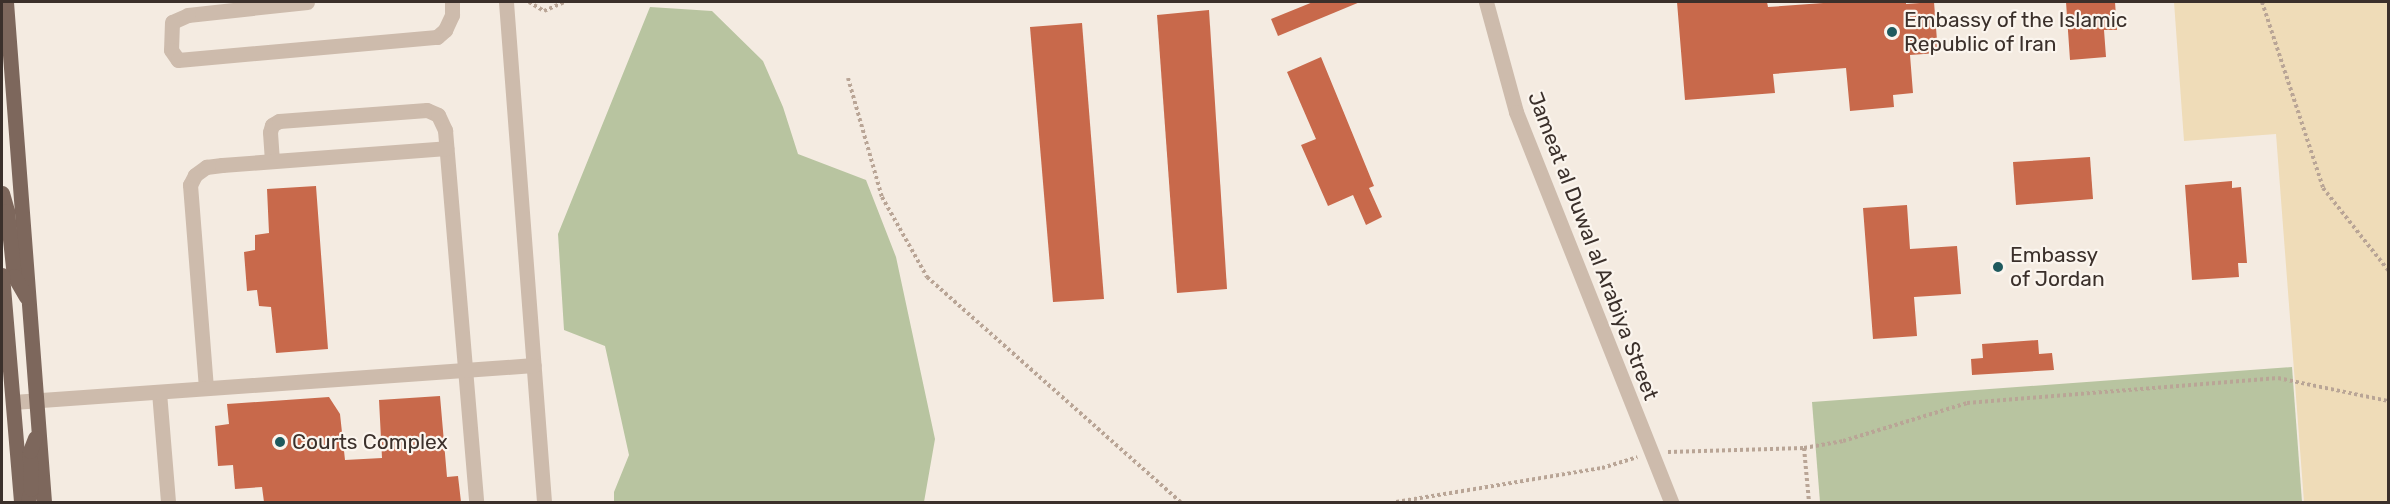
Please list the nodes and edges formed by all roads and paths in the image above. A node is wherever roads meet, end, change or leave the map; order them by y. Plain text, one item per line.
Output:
1 (6, 2) edge
2 (307, 2) edge
3 (452, 2) edge
4 (507, 2) edge
5 (529, 2) edge
6 (564, 2) edge
7 (1486, 2) edge
8 (2262, 2) edge
9 (5, 39) edge
10 (848, 78) dead end
11 (12, 82) junction
12 (2, 106) edge
13 (446, 148) junction
14 (272, 161) junction
15 (2, 193) edge
16 (2388, 270) edge
17 (2, 275) edge
18 (28, 300) junction
19 (534, 365) junction
20 (463, 370) junction
21 (206, 388) junction
22 (159, 392) junction
23 (36, 401) junction
24 (2388, 401) edge
25 (13, 402) junction
26 (38, 431) junction
27 (1804, 448) junction
28 (1652, 452) junction
29 (21, 502) edge
30 (28, 502) edge
31 (44, 502) edge
32 (168, 502) edge
33 (476, 502) edge
34 (544, 502) edge
35 (1180, 502) edge
36 (1396, 502) edge
37 (1671, 502) edge
38 (1809, 502) edge

1 - 9 main road
2 - 3 street
4 - 19 street
5 - 6 path
7 - 28 street, Jameat al Duwal al Arabiya Street
8 - 16 path
9 - 11 main road
10 - 35 path
11 - 12 main road
11 - 18 main road
13 - 14 street
13 - 14 street
13 - 20 street
14 - 21 street
15 - 18 main road
17 - 25 main road
18 - 23 main road
19 - 20 street
19 - 34 street
20 - 21 street
20 - 33 street
21 - 22 street
22 - 23 street
22 - 32 street
23 - 25 street
23 - 26 main road
24 - 27 path
25 - 29 main road
26 - 30 main road
26 - 31 main road
27 - 28 path
27 - 38 path
28 - 36 path
28 - 37 street, Jameat al Duwal al Arabiya Street

